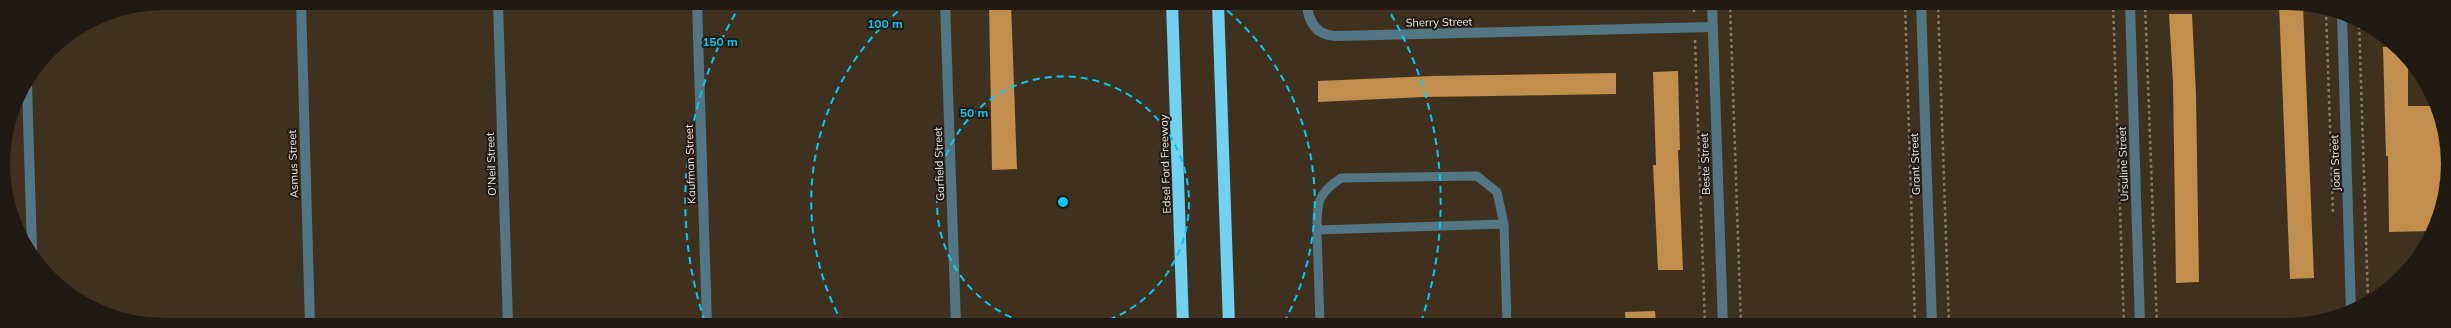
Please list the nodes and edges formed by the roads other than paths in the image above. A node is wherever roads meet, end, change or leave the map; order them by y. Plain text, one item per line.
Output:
1 (301, 10) edge
2 (498, 10) edge
3 (697, 10) edge
4 (946, 10) edge
5 (1172, 10) edge
6 (1218, 10) edge
7 (1307, 10) edge
8 (1712, 10) edge
9 (1921, 10) edge
10 (2130, 10) edge
11 (2342, 20) edge
12 (1712, 27) junction
13 (27, 94) edge
14 (1504, 224) junction
15 (1317, 230) junction
16 (32, 242) edge
17 (2351, 304) edge
18 (310, 318) edge
19 (508, 318) edge
20 (707, 318) edge
21 (956, 318) edge
22 (1183, 318) edge
23 (1229, 318) edge
24 (1320, 318) edge
25 (1507, 318) edge
26 (1722, 318) edge
27 (1932, 318) edge
28 (2140, 318) edge

1 - 18 street, Asmus Street
2 - 19 street, O'Neil Street
3 - 20 street, Kaufman Street
4 - 21 street, Garfield Street
5 - 22 highway, Edsel Ford Freeway
6 - 23 highway
7 - 12 street, Sherry Street
8 - 12 street, Beste Street
9 - 27 street, Grant Street
10 - 28 street, Ursuline Street
11 - 17 street, Joan Street
12 - 26 street, Beste Street
13 - 16 street
14 - 15 lane
14 - 15 lane
14 - 25 lane
15 - 24 lane

